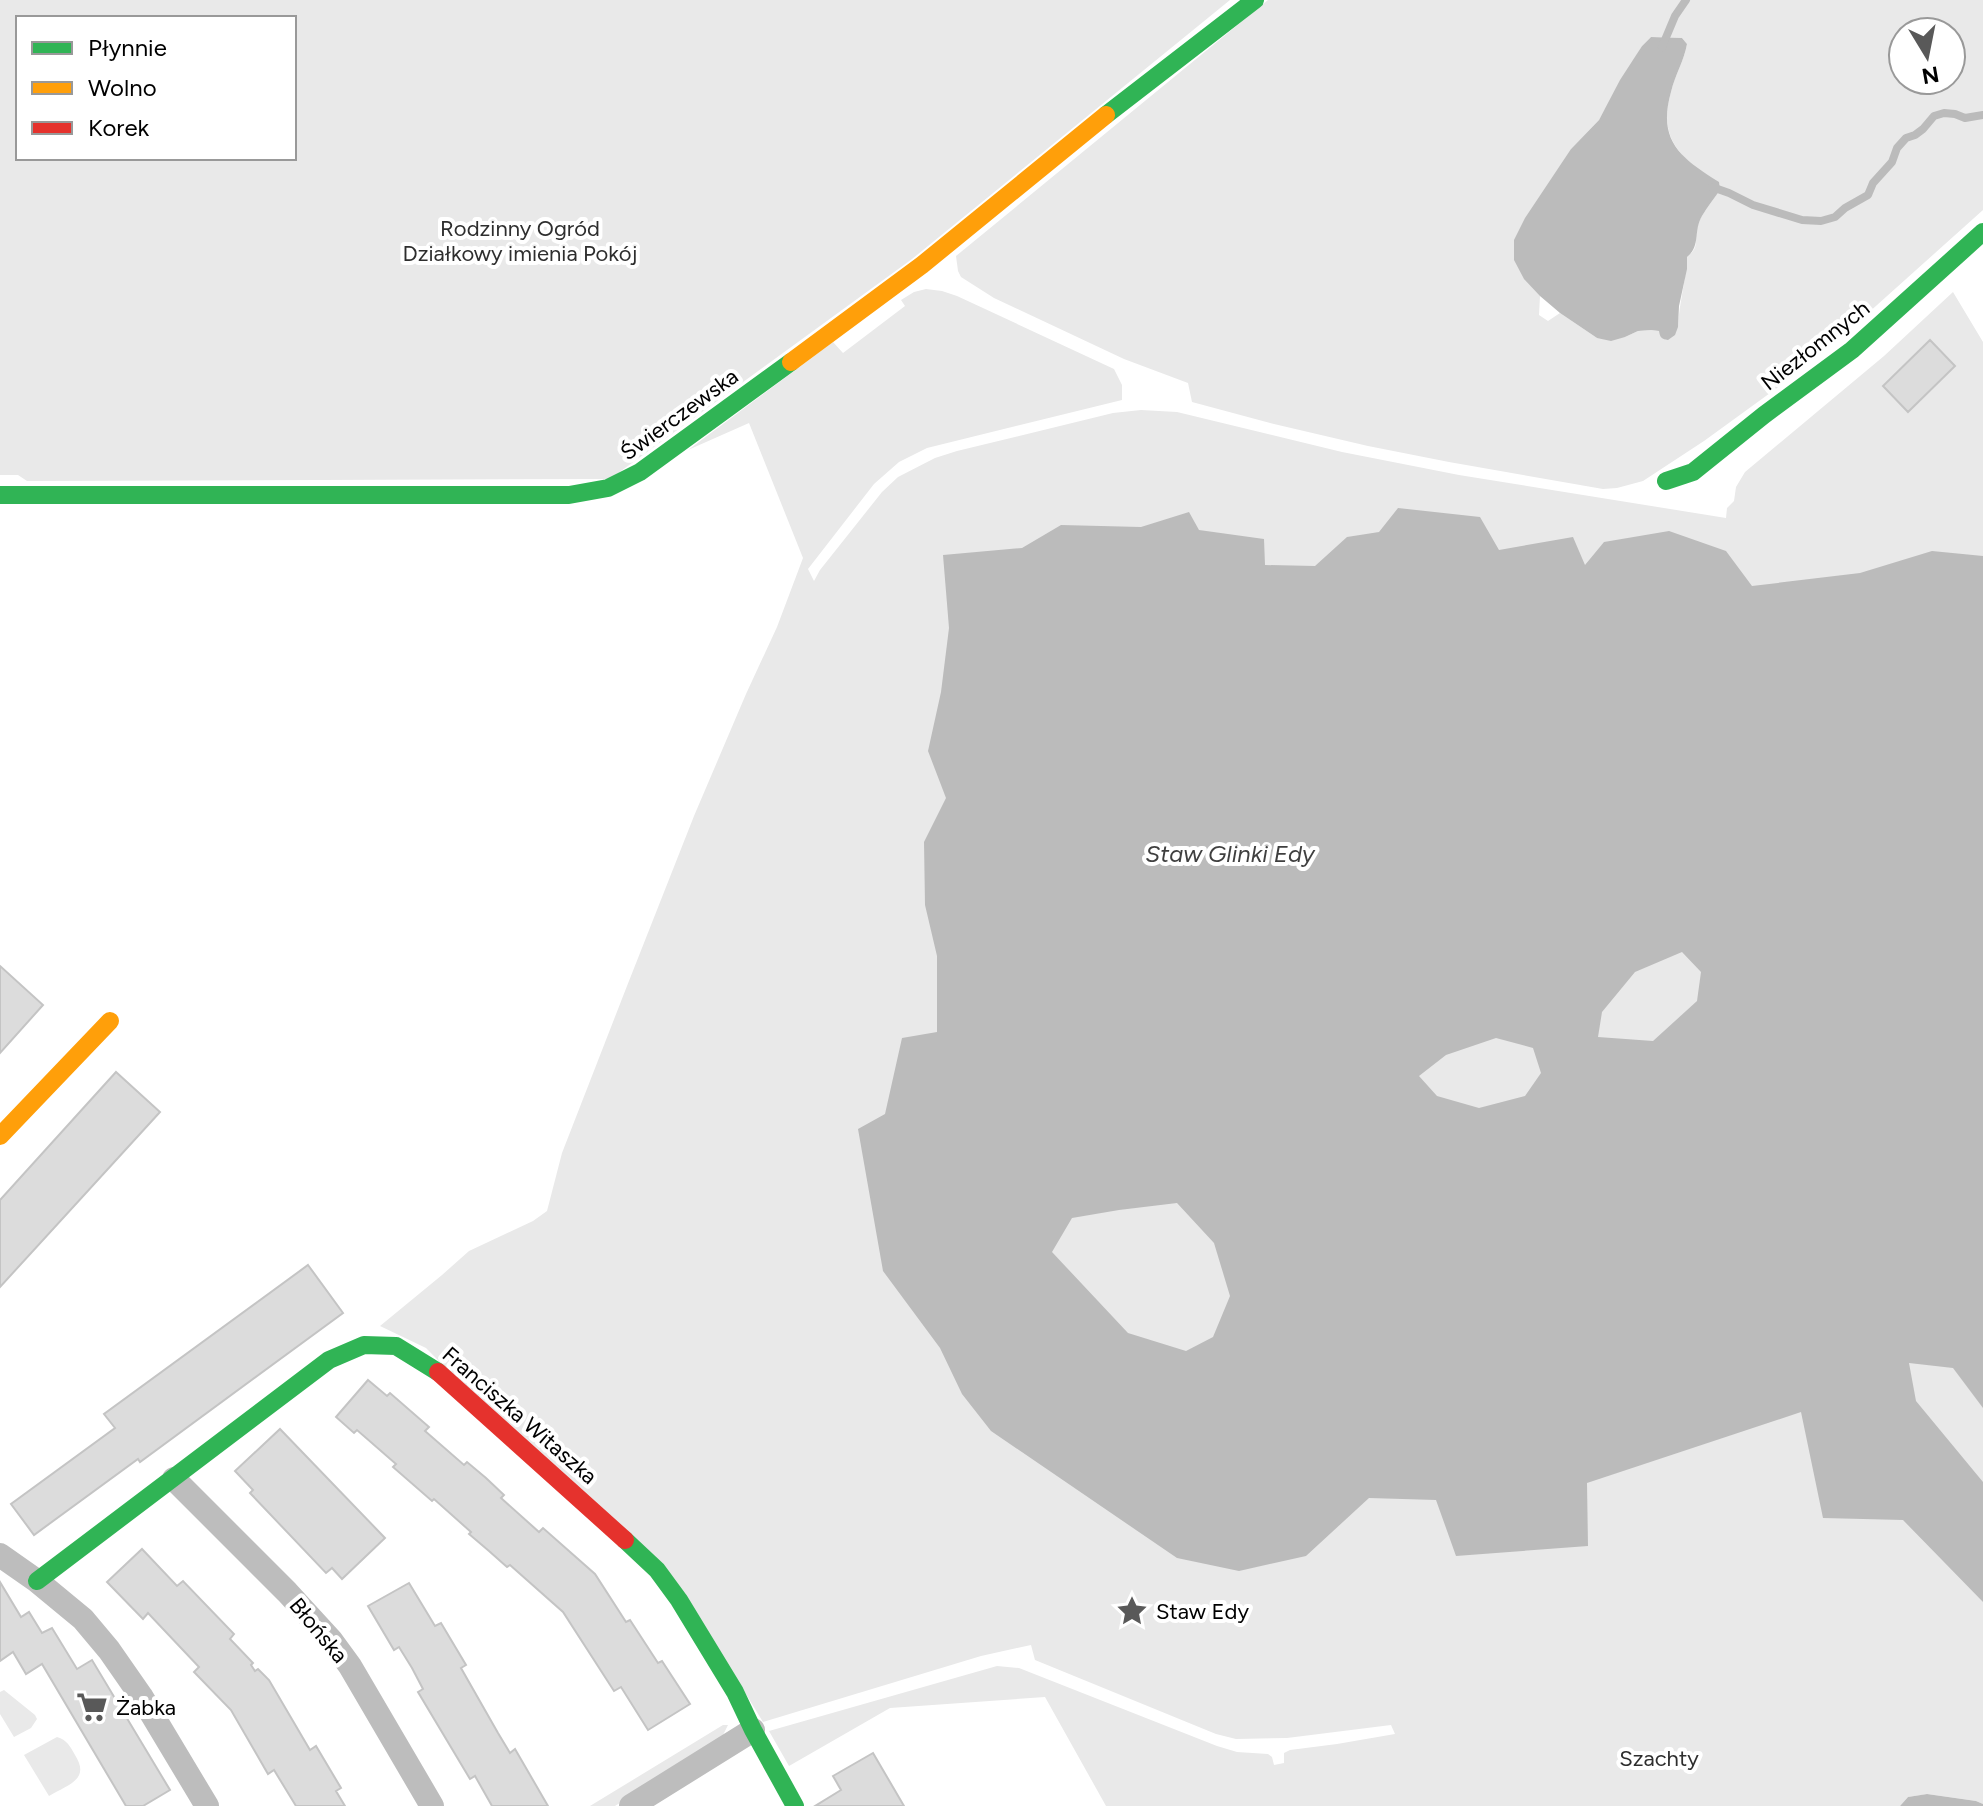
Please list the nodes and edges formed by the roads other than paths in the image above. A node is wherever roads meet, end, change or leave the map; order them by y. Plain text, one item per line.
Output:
1 (1255, 0) edge
2 (1983, 232) edge
3 (1666, 481) dead end
4 (0, 495) edge
5 (110, 1021) dead end
6 (0, 1136) edge
7 (174, 1479) junction
8 (0, 1555) edge
9 (37, 1581) junction
10 (753, 1730) junction
11 (207, 1806) edge
12 (432, 1806) edge
13 (631, 1806) edge
14 (795, 1806) edge

1 - 4 street, Świerczewska
2 - 3 street, Niezłomnych
5 - 6 street
7 - 9 street, Franciszka Witaszka
7 - 10 street, Franciszka Witaszka
7 - 12 street, Błońska
8 - 9 street
9 - 11 street
10 - 13 street
10 - 14 street, Franciszka Witaszka

